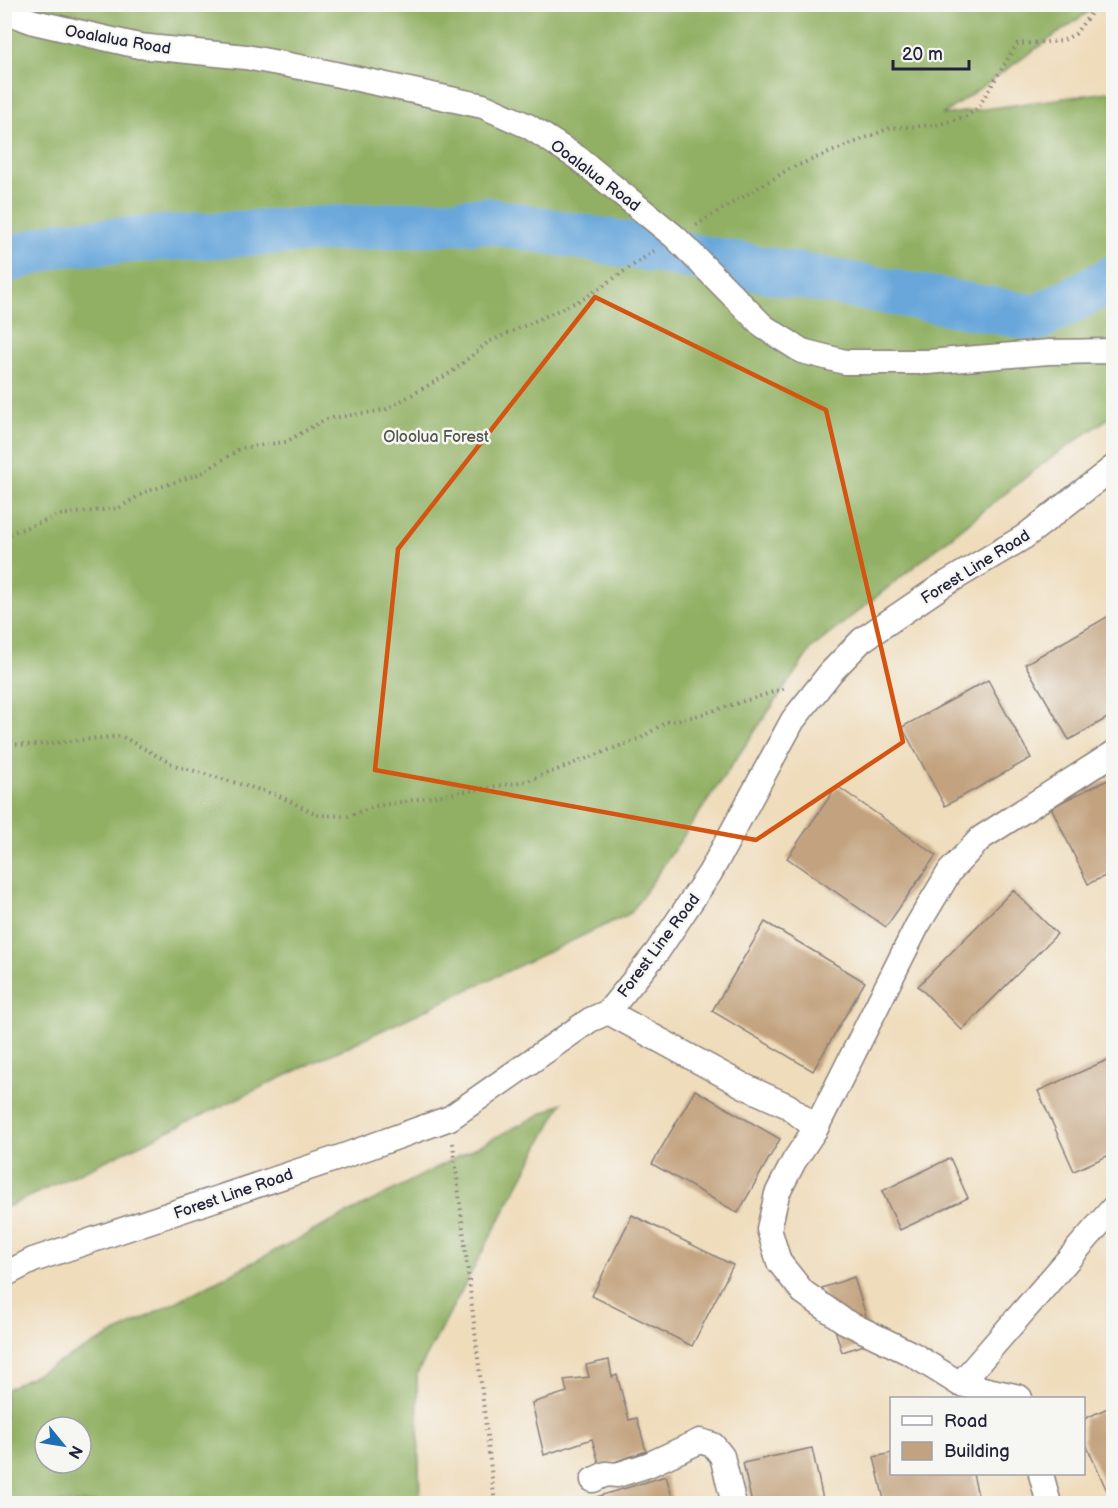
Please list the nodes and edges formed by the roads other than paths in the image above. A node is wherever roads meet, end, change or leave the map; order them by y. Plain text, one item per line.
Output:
1 (4, 10) edge
2 (1113, 351) edge
3 (1113, 467) edge
4 (1113, 753) edge
5 (608, 1012) junction
6 (816, 1128) junction
7 (1113, 1207) edge
8 (4, 1275) edge
9 (960, 1384) junction
10 (1019, 1397) edge
11 (1042, 1475) edge
12 (593, 1480) dead end
13 (734, 1503) edge
14 (1049, 1503) edge

1 - 2 street, Ooalalua Road
3 - 5 street, Forest Line Road
4 - 6 street
5 - 6 street
5 - 8 street, Forest Line Road
6 - 9 street
7 - 9 street
9 - 10 street
11 - 14 street
12 - 13 street

